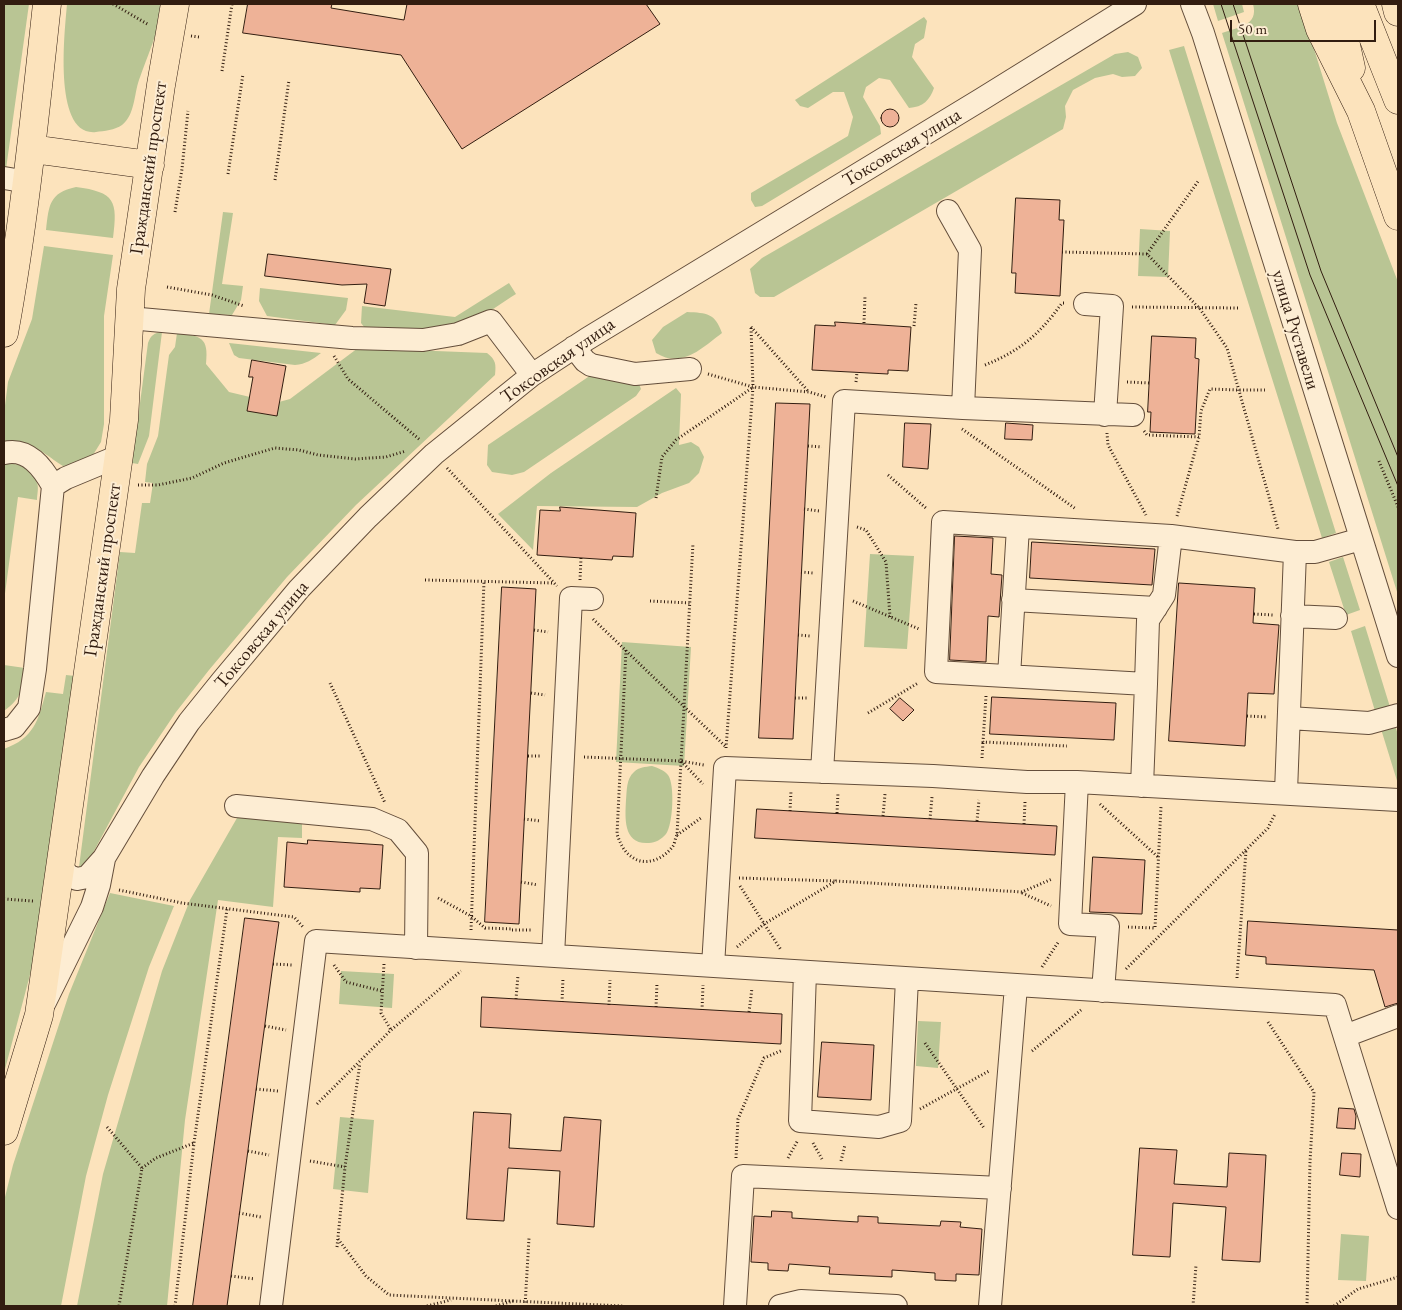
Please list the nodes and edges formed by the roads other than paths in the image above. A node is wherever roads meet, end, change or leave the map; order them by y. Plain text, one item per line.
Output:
1 (47, 4) edge
2 (175, 4) edge
3 (1135, 4) edge
4 (1192, 4) edge
5 (1312, 4) edge
6 (1337, 4) edge
7 (1360, 4) edge
8 (1396, 4) edge
9 (1398, 12) edge
10 (1398, 100) edge
11 (1361, 111) junction
12 (32, 149) junction
13 (150, 166) junction
14 (16, 180) edge
15 (948, 211) dead end
16 (1398, 216) edge
17 (1085, 304) road end
18 (129, 318) junction
19 (4, 333) edge
20 (574, 347) junction
21 (690, 369) road end
22 (532, 375) junction
23 (1105, 415) junction
24 (1133, 415) road end
25 (962, 418) junction
26 (4, 453) edge
27 (119, 456) junction
28 (53, 486) junction
29 (1018, 527) junction
30 (1164, 536) junction
31 (1361, 540) junction
32 (1289, 551) junction
33 (582, 599) road end
34 (1013, 600) junction
35 (1156, 608) junction
36 (1283, 616) junction
37 (1336, 618) dead end
38 (1398, 656) edge
39 (1009, 676) junction
40 (1146, 684) junction
41 (1398, 715) edge
42 (1278, 718) junction
43 (4, 730) edge
44 (822, 772) junction
45 (1077, 782) junction
46 (1152, 786) junction
47 (1286, 792) junction
48 (1398, 800) edge
49 (236, 806) dead end
50 (104, 858) junction
51 (61, 867) junction
52 (416, 948) junction
53 (553, 956) junction
54 (713, 966) junction
55 (800, 972) junction
56 (907, 979) junction
57 (1023, 986) junction
58 (1104, 991) junction
59 (39, 1015) junction
60 (1398, 1016) edge
61 (1345, 1036) junction
62 (4, 1131) edge
63 (1000, 1188) junction
64 (1398, 1208) edge
65 (271, 1306) edge
66 (735, 1306) edge
67 (780, 1306) edge
68 (896, 1306) edge
69 (990, 1306) edge

1 - 12 main road
2 - 13 main road, Гражданский проспект
3 - 20 street, Токсовская улица
4 - 31 street, улица Руставели
5 - 11 main road
6 - 11 main road
7 - 10 main road
8 - 9 main road
11 - 16 main road
12 - 13 main road
12 - 14 main road
13 - 18 main road, Гражданский проспект
14 - 19 main road
15 - 25 street
17 - 23 street
18 - 22 street
18 - 27 main road, Гражданский проспект
20 - 21 street
20 - 22 street, Токсовская улица
22 - 50 street, Токсовская улица
23 - 24 street
23 - 25 street
25 - 44 street
26 - 28 street
27 - 28 street
27 - 51 main road, Гражданский проспект
28 - 43 street
29 - 30 street
29 - 34 street
29 - 39 street
30 - 32 street
30 - 35 street
31 - 32 street
31 - 38 street, улица Руставели
32 - 36 street
33 - 53 street
34 - 35 street
34 - 39 street
35 - 40 street
36 - 37 street
36 - 42 street
39 - 40 street
40 - 46 street
41 - 42 street
42 - 47 street
44 - 45 street
44 - 54 street
45 - 46 street
45 - 58 street
46 - 47 street
47 - 48 street
49 - 52 street
50 - 51 street, Токсовская улица
50 - 59 street, Токсовская улица
51 - 59 main road, Гражданский проспект
52 - 53 street
52 - 65 street
53 - 54 street
54 - 55 street
55 - 56 street
55 - 56 street
56 - 57 street
57 - 58 street
57 - 63 street
58 - 61 street
59 - 62 main road, Гражданский проспект
60 - 61 street
61 - 64 street
63 - 66 street
63 - 69 street
67 - 68 street

